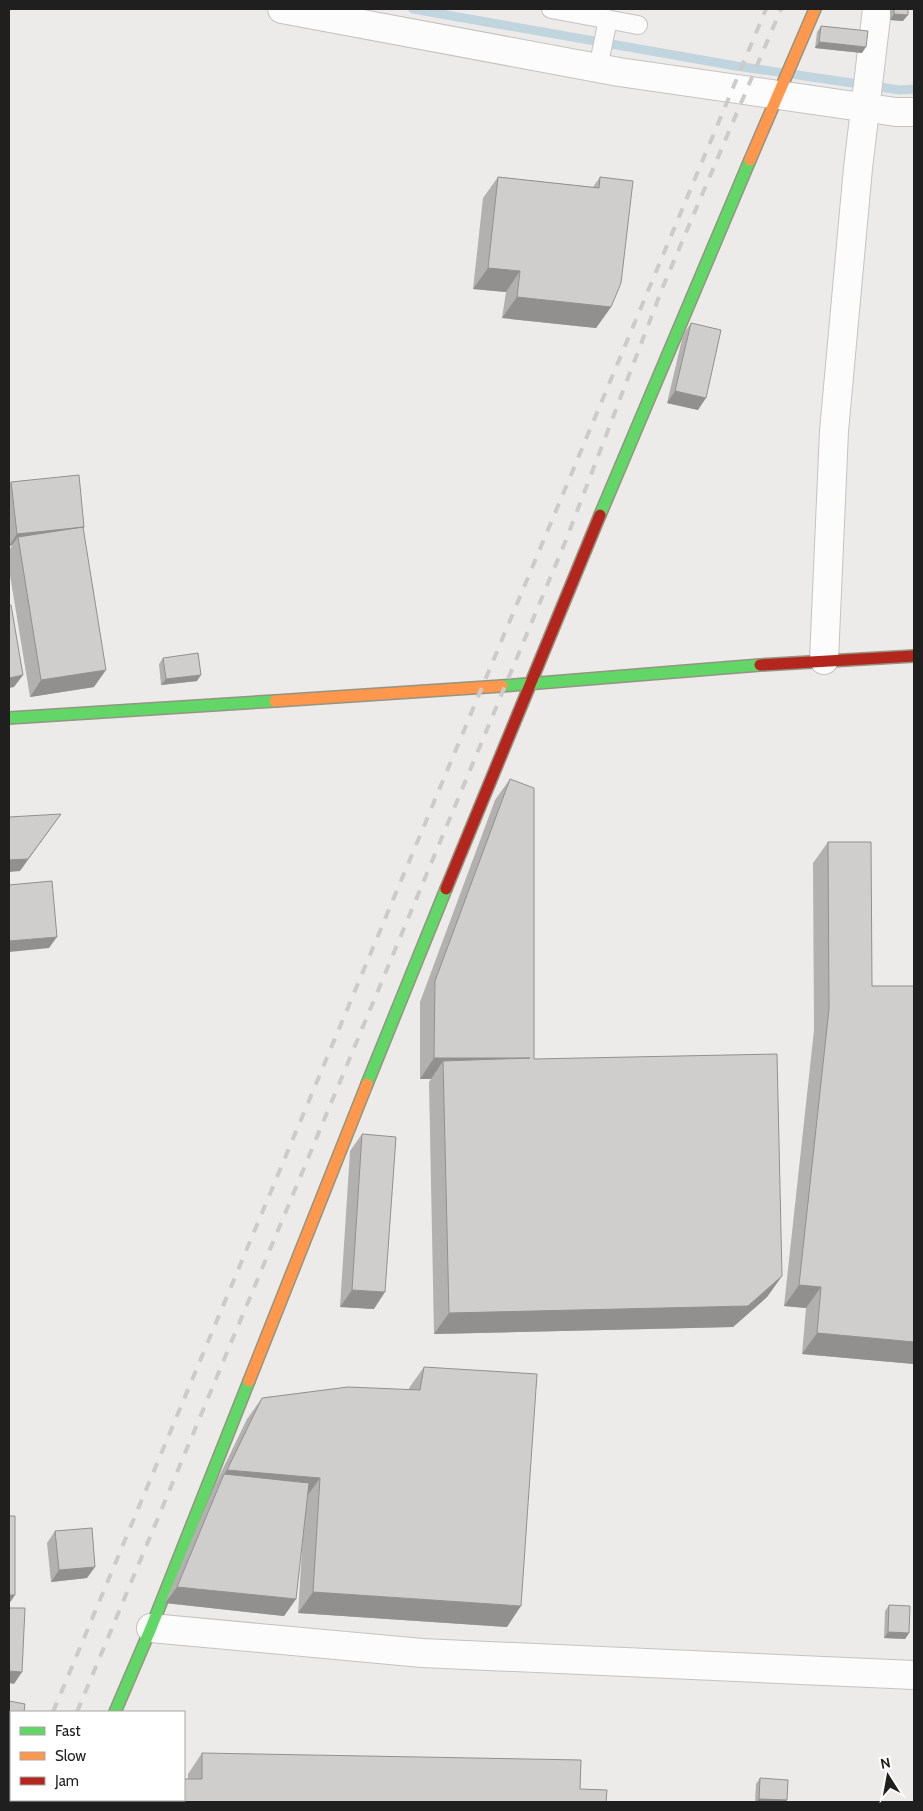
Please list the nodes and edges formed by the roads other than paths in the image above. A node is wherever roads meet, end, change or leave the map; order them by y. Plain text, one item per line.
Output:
1 (282, 9) edge
2 (551, 9) edge
3 (815, 9) edge
4 (877, 9) edge
5 (638, 25) dead end
6 (607, 26) junction
7 (600, 61) junction
8 (778, 95) junction
9 (865, 108) junction
10 (914, 112) edge
11 (914, 656) edge
12 (824, 660) junction
13 (531, 684) junction
14 (9, 718) edge
15 (151, 1628) junction
16 (914, 1675) edge
17 (114, 1711) edge

1 - 7 street
2 - 6 lane
3 - 8 street
4 - 9 street
5 - 6 lane
6 - 7 lane
7 - 8 street
8 - 9 street
8 - 13 street
9 - 10 street
9 - 12 street
11 - 12 street
12 - 13 street
13 - 14 street
13 - 15 street
15 - 16 street
15 - 17 street

